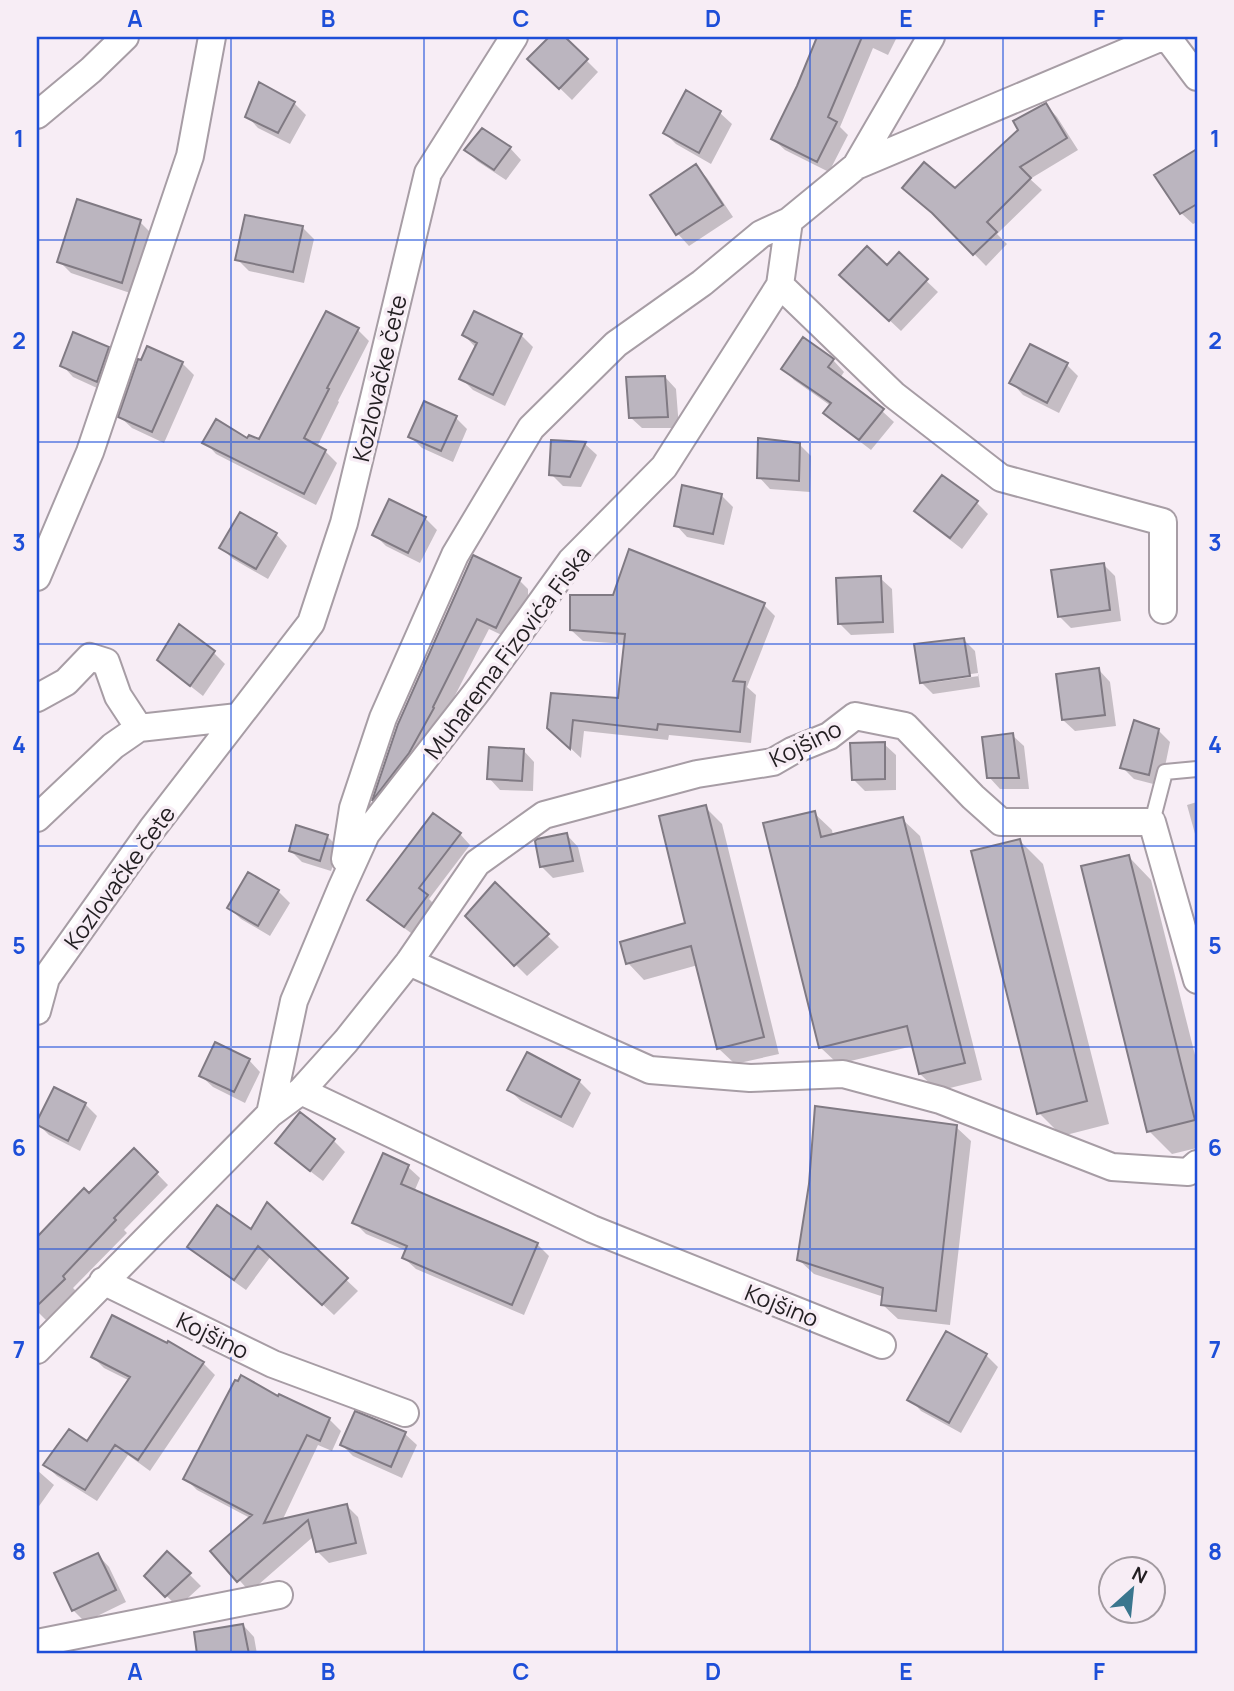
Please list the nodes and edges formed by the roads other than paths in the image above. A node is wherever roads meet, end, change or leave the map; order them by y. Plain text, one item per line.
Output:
1 (125, 37) edge
2 (212, 37) edge
3 (514, 37) edge
4 (931, 37) edge
5 (1164, 37) edge
6 (1197, 77) edge
7 (37, 115) edge
8 (856, 166) junction
9 (789, 221) junction
10 (780, 285) junction
11 (37, 577) edge
12 (1163, 610) dead end
13 (37, 698) edge
14 (238, 717) junction
15 (139, 728) junction
16 (1197, 769) edge
17 (37, 818) edge
18 (1152, 822) junction
19 (341, 889) junction
20 (409, 962) junction
21 (1197, 979) edge
22 (37, 1011) edge
23 (301, 1091) junction
24 (270, 1114) junction
25 (1197, 1164) edge
26 (103, 1281) junction
27 (882, 1345) dead end
28 (37, 1350) edge
29 (405, 1413) dead end
30 (279, 1595) dead end
31 (37, 1643) edge

1 - 7 street
2 - 11 street
3 - 14 street, Kozlovačke čete
4 - 8 street, Muharema Fizovića Fiska
5 - 6 street
5 - 8 street
8 - 9 street, Muharema Fizovića Fiska
9 - 10 street, Muharema Fizovića Fiska
9 - 19 street, Muharema Fizovića Fiska
10 - 12 street
10 - 19 street, Muharema Fizovića Fiska
13 - 15 street
14 - 15 street
14 - 22 street, Kozlovačke čete
15 - 17 street
16 - 18 lane
18 - 20 street, Kojšino
18 - 21 street
19 - 24 street, Muharema Fizovića Fiska
20 - 23 street, Kojšino
20 - 25 street
23 - 24 street, Kojšino
23 - 27 street, Kojšino
24 - 26 street, Kojšino
26 - 28 street, Kojšino
26 - 29 street, Kojšino
30 - 31 street

